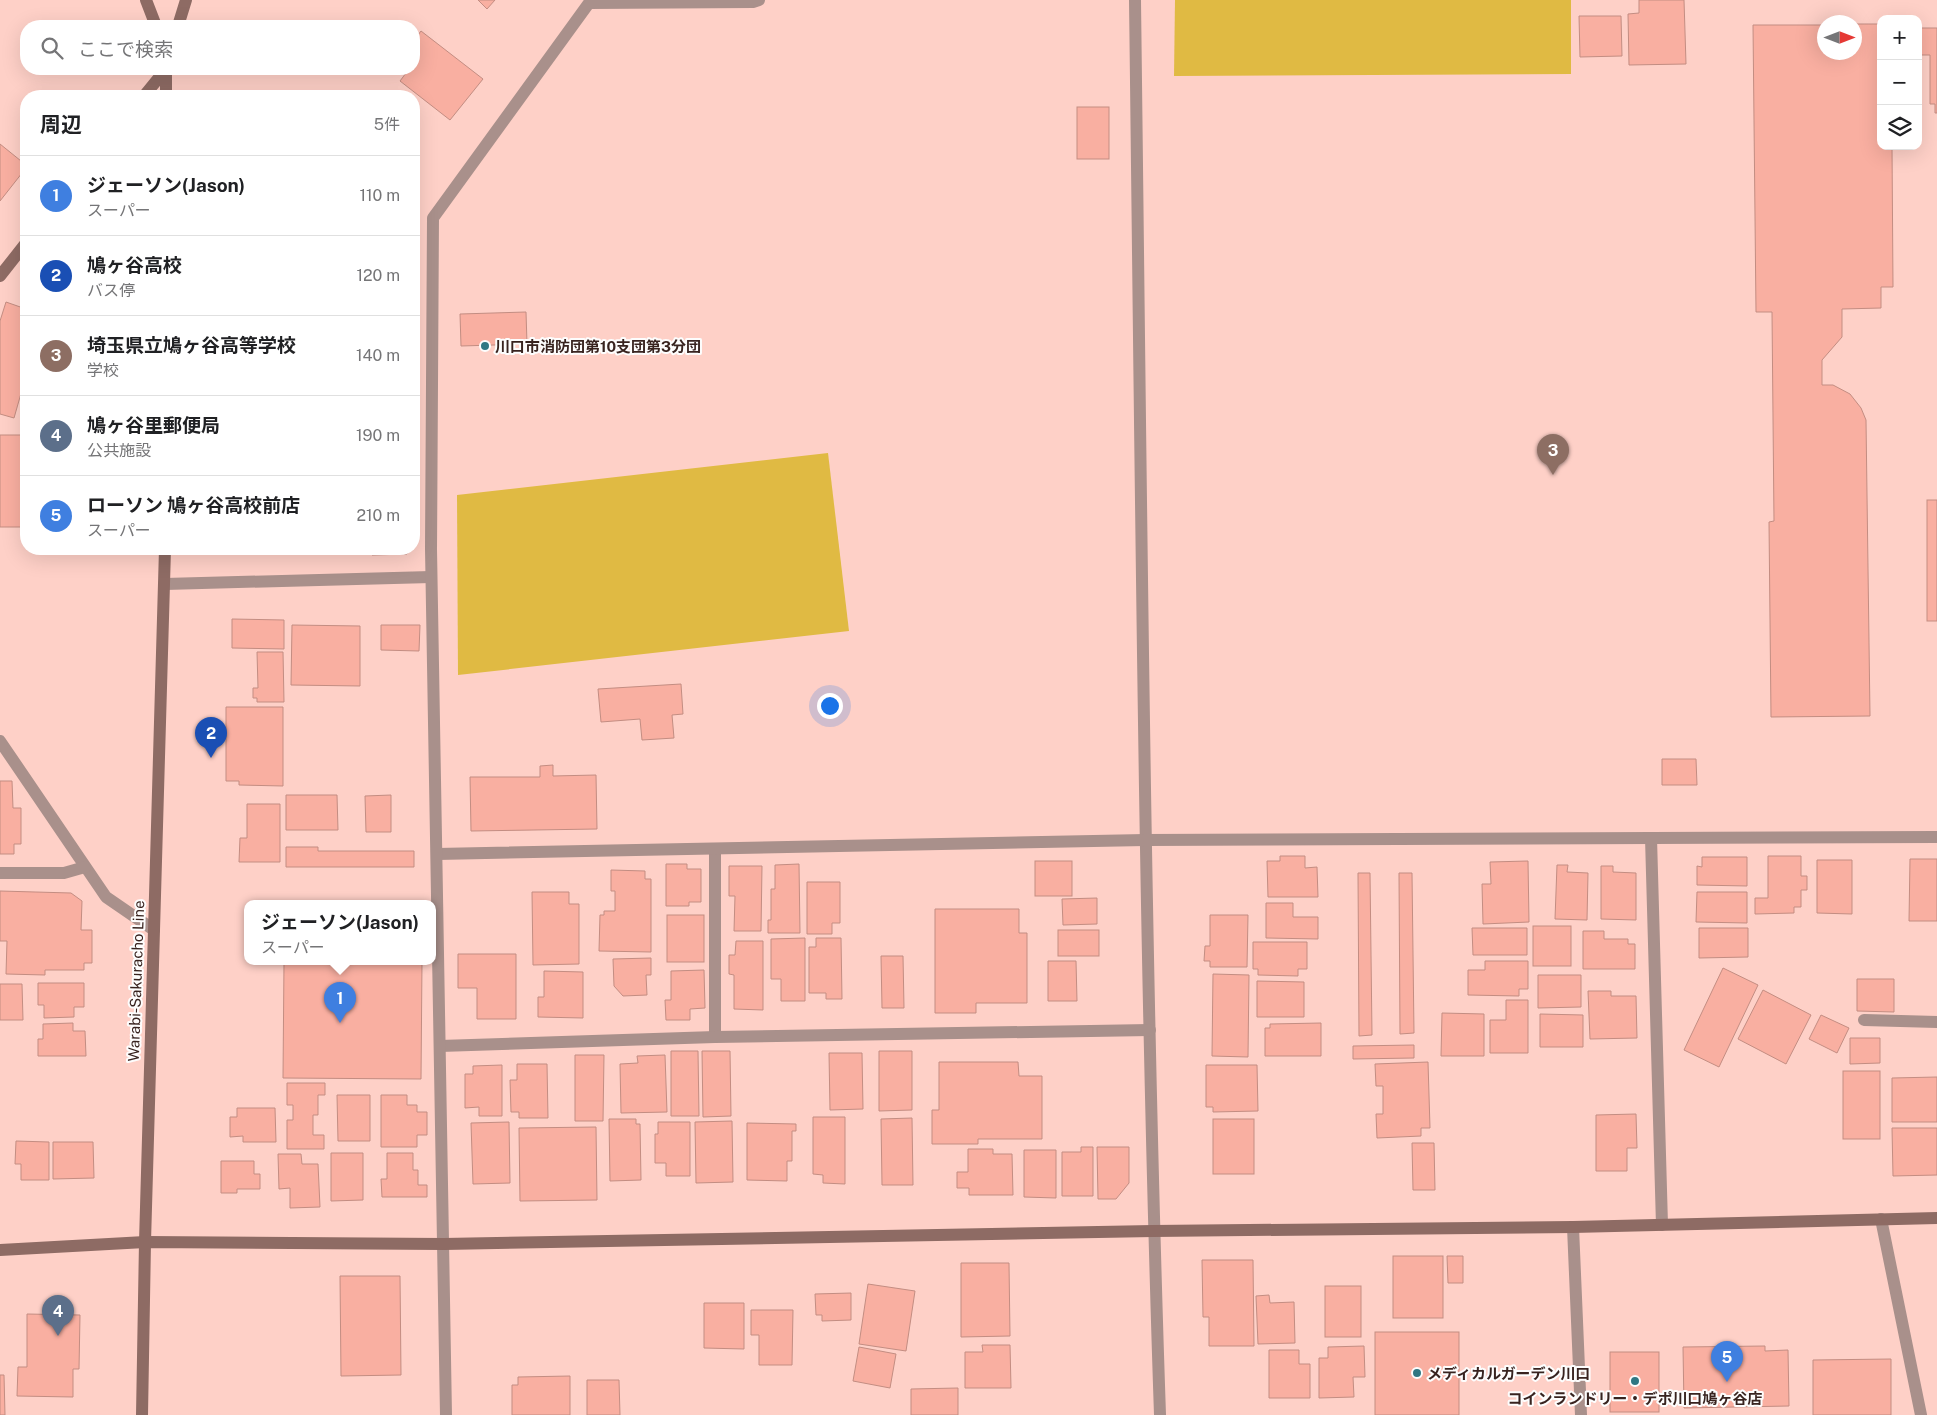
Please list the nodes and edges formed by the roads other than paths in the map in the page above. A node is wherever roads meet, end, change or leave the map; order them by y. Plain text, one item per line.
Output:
1 (146, 0) edge
2 (186, 0) edge
3 (1135, 0) edge
4 (588, 1) edge
5 (755, 1) edge
6 (154, 20) edge
7 (180, 20) edge
8 (161, 75) edge
9 (166, 75) edge
10 (149, 90) edge
11 (166, 90) edge
12 (20, 251) edge
13 (0, 276) edge
14 (165, 555) edge
15 (431, 577) junction
16 (165, 584) junction
17 (0, 741) edge
18 (1937, 837) edge
19 (1651, 838) junction
20 (1145, 840) junction
21 (715, 849) junction
22 (436, 854) junction
23 (85, 867) junction
24 (0, 874) edge
25 (154, 930) junction
26 (1864, 1020) dead end
27 (1937, 1022) edge
28 (1150, 1030) junction
29 (715, 1037) junction
30 (440, 1046) junction
31 (1937, 1218) edge
32 (1881, 1219) junction
33 (1662, 1225) junction
34 (1573, 1227) junction
35 (1153, 1231) junction
36 (145, 1242) junction
37 (444, 1244) junction
38 (0, 1250) edge
39 (142, 1415) edge
40 (446, 1415) edge
41 (1160, 1415) edge
42 (1581, 1415) edge
43 (1921, 1415) edge

1 - 6 street
2 - 7 street
3 - 20 street
4 - 5 street
4 - 15 street
8 - 10 street
9 - 11 street
12 - 13 street
14 - 16 street, Warabi-Sakuracho Line
15 - 16 street
15 - 22 street
16 - 25 street, Warabi-Sakuracho Line
17 - 23 street
18 - 19 street
19 - 20 street
19 - 33 street
20 - 21 street
20 - 28 street
21 - 22 street
21 - 29 street
22 - 30 street
23 - 24 street
23 - 25 street
25 - 36 street, Warabi-Sakuracho Line
26 - 27 street
28 - 29 street
28 - 35 street
29 - 30 street
30 - 37 street
31 - 32 street
32 - 33 street
32 - 43 street
33 - 34 street
34 - 35 street
34 - 42 street
35 - 37 street
35 - 41 street
36 - 37 street
36 - 38 street
36 - 39 street, Warabi-Sakuracho Line
37 - 40 street

